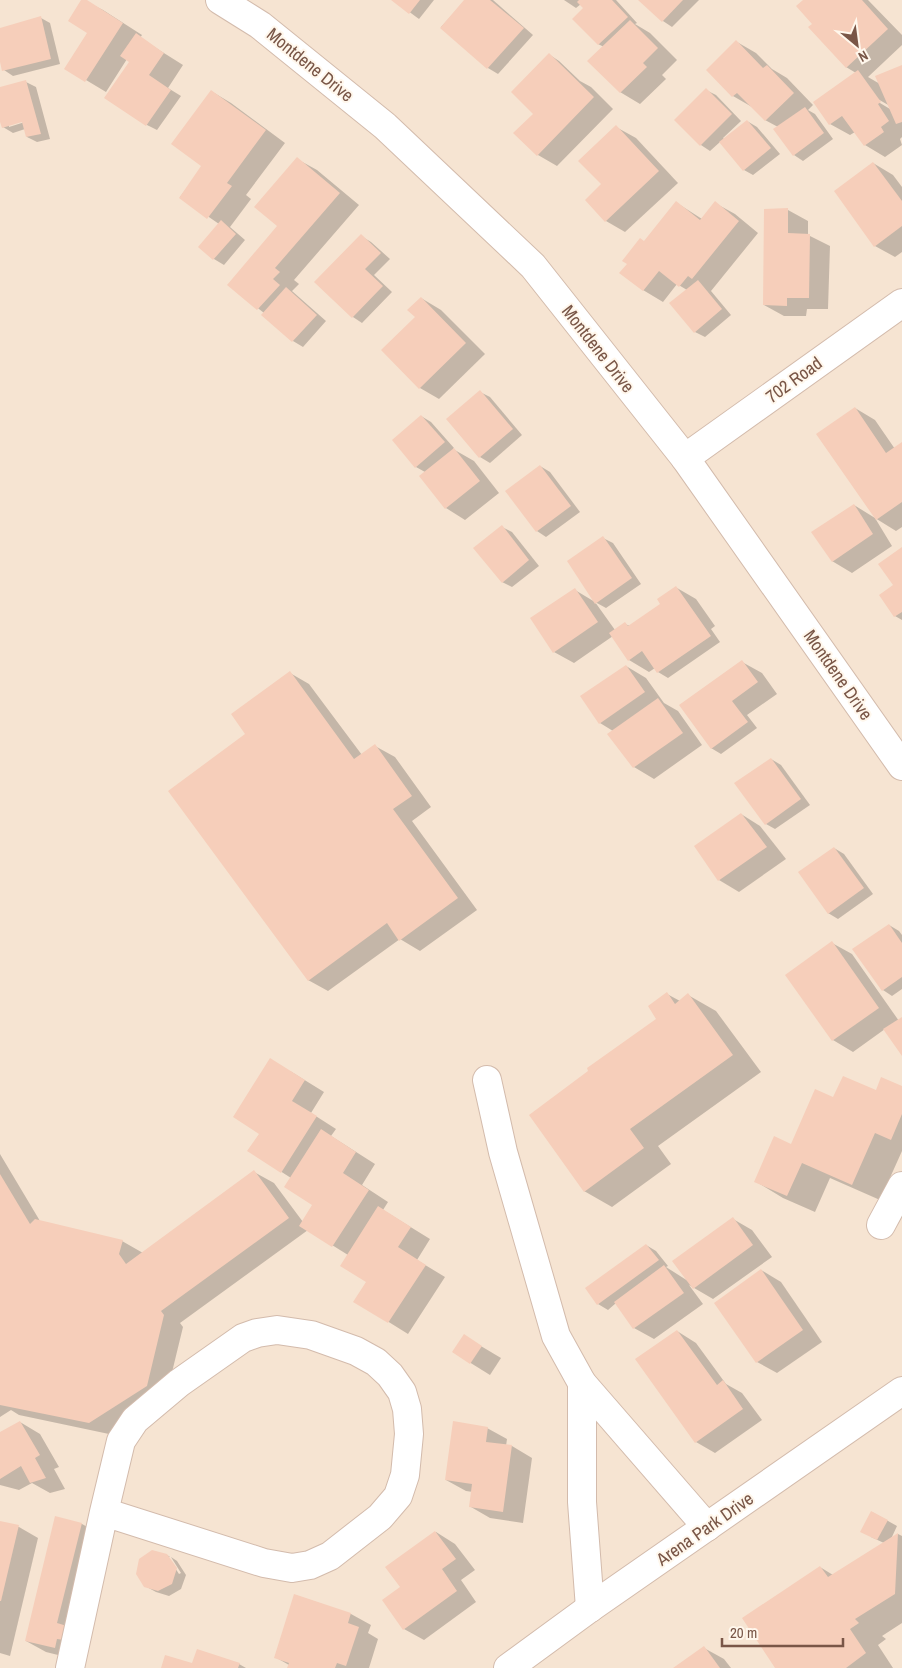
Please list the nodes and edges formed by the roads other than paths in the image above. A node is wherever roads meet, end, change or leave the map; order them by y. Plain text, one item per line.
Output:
1 (220, 0) edge
2 (902, 302) edge
3 (685, 458) junction
4 (902, 766) edge
5 (487, 1080) dead end
6 (902, 1186) edge
7 (881, 1224) dead end
8 (582, 1383) junction
9 (902, 1391) edge
10 (104, 1512) junction
11 (707, 1527) junction
12 (590, 1608) junction
13 (70, 1668) edge
14 (508, 1668) edge

1 - 3 street, Montdene Drive
2 - 3 street, 702 Road
3 - 4 street, Montdene Drive
5 - 8 street
6 - 7 street
8 - 11 street
8 - 12 street
9 - 11 street, Arena Park Drive
10 - 10 street
10 - 13 street
11 - 12 street, Arena Park Drive
12 - 14 street, Arena Park Drive

